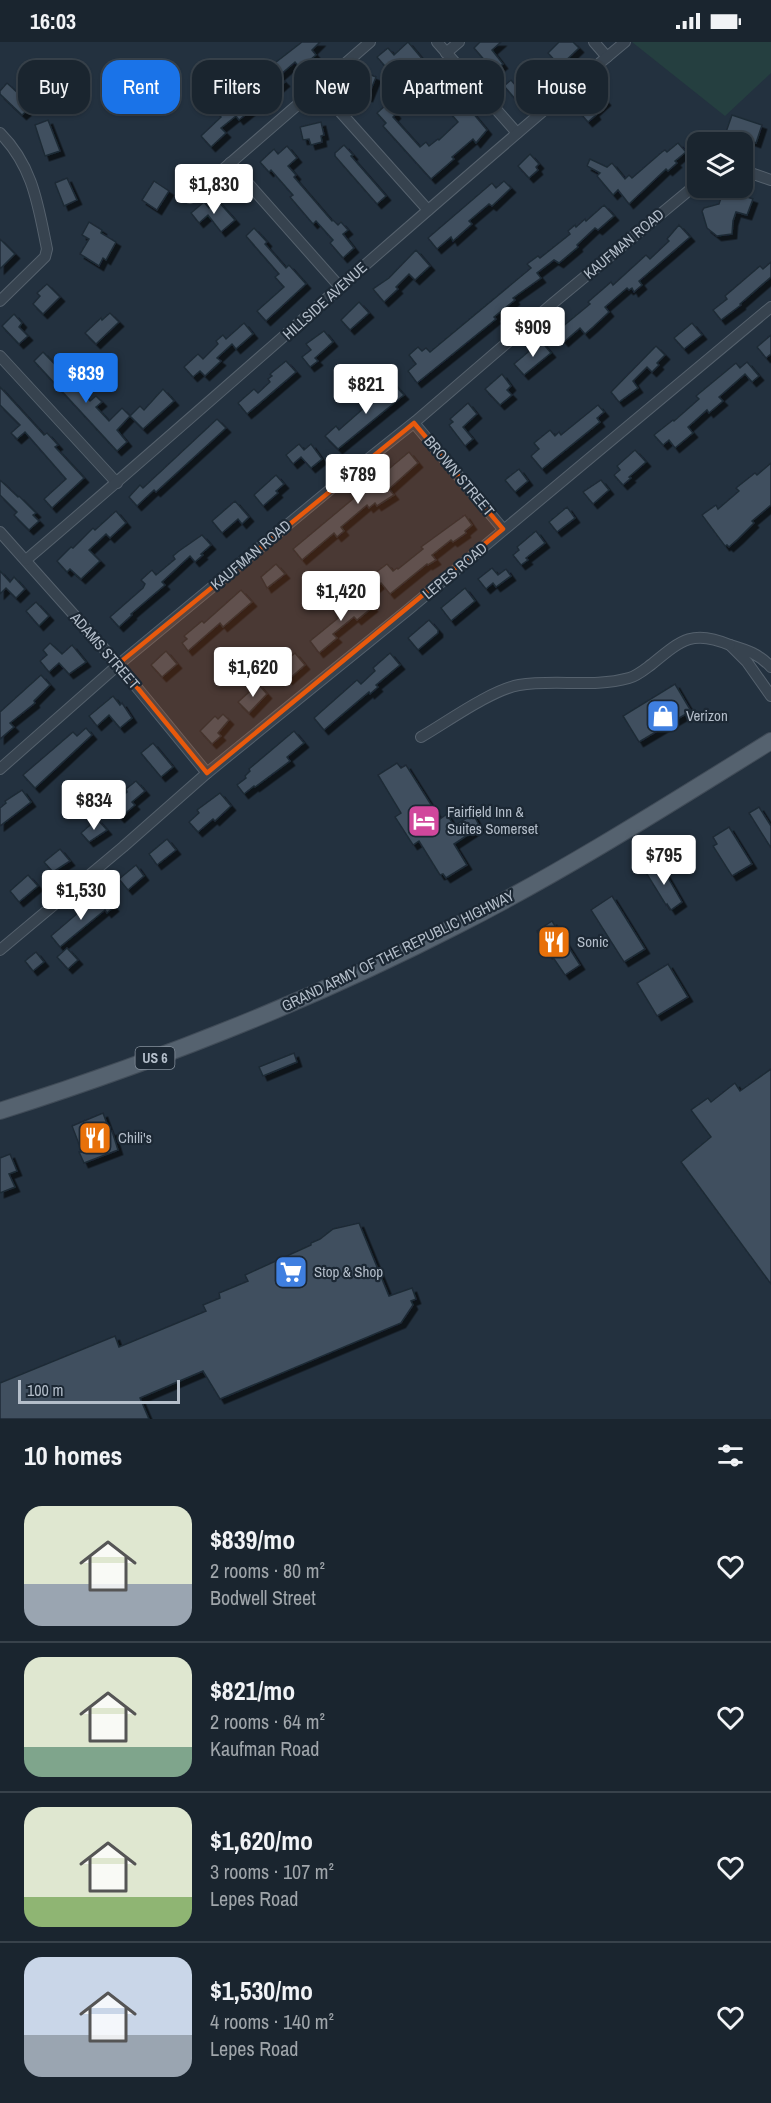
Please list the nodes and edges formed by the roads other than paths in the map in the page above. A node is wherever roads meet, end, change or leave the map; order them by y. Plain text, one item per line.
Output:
1 (370, 42) edge
2 (436, 42) edge
3 (459, 42) edge
4 (594, 42) edge
5 (625, 42) edge
6 (446, 53) junction
7 (607, 57) junction
8 (348, 60) edge
9 (294, 106) edge
10 (342, 114) edge
11 (0, 133) edge
12 (517, 133) junction
13 (230, 163) junction
14 (753, 174) edge
15 (771, 180) edge
16 (687, 192) edge
17 (190, 198) dead end
18 (428, 210) junction
19 (340, 287) junction
20 (0, 301) edge
21 (771, 307) edge
22 (0, 356) edge
23 (414, 423) junction
24 (117, 483) junction
25 (503, 529) junction
26 (0, 532) edge
27 (26, 560) junction
28 (730, 645) junction
29 (118, 664) junction
30 (771, 667) edge
31 (771, 696) edge
32 (421, 736) dead end
33 (771, 741) edge
34 (0, 769) edge
35 (207, 773) junction
36 (0, 950) edge
37 (0, 1111) edge

1 - 8 street
2 - 6 street
3 - 6 street
4 - 7 street
5 - 7 street, HILLSIDE AVENUE
6 - 12 street
7 - 12 street, HILLSIDE AVENUE
9 - 13 street
10 - 18 street
11 - 20 street
12 - 18 street, HILLSIDE AVENUE
13 - 17 street
13 - 19 street
14 - 15 street
16 - 23 street, KAUFMAN ROAD
18 - 19 street, HILLSIDE AVENUE
19 - 24 street, HILLSIDE AVENUE
21 - 25 street, LEPES ROAD
22 - 24 street
23 - 25 street, BROWN STREET
23 - 29 street, KAUFMAN ROAD
24 - 27 street, HILLSIDE AVENUE
25 - 35 street, LEPES ROAD
26 - 27 street, ADAMS STREET
27 - 29 street, ADAMS STREET
28 - 30 street
28 - 31 street
28 - 32 street
29 - 34 street, KAUFMAN ROAD
29 - 35 street, ADAMS STREET
33 - 37 main road, GRAND ARMY OF THE REPUBLIC HIGHWAY / US 6
35 - 36 street, LEPES ROAD

